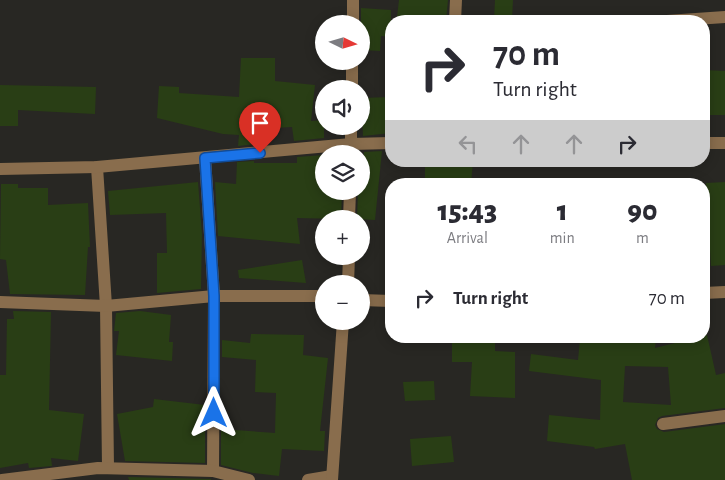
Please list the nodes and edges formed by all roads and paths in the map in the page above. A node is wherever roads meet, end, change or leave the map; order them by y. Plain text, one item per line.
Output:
1 (353, 0) edge
2 (456, 0) edge
3 (353, 15) edge
4 (455, 15) edge
5 (725, 17) edge
6 (710, 18) edge
7 (710, 143) edge
8 (725, 143) edge
9 (385, 144) edge
10 (370, 146) edge
11 (315, 151) edge
12 (205, 158) junction
13 (97, 167) junction
14 (0, 168) edge
15 (725, 292) edge
16 (710, 293) edge
17 (214, 296) junction
18 (315, 296) edge
19 (370, 300) edge
20 (385, 301) edge
21 (0, 302) edge
22 (106, 306) junction
23 (342, 330) edge
24 (725, 416) edge
25 (663, 424) dead end
26 (213, 471) junction
27 (101, 472) edge
28 (332, 478) edge
29 (2, 480) edge
30 (249, 480) edge
31 (308, 480) edge

1 - 3 street
2 - 4 street
5 - 6 street
7 - 8 street
9 - 10 street
11 - 12 street
12 - 13 street
12 - 17 street
13 - 14 street
13 - 22 street
15 - 16 street
17 - 18 street
17 - 22 street
17 - 26 street
19 - 20 street
21 - 22 street
22 - 27 street
23 - 28 street
24 - 25 street
26 - 27 street
26 - 30 street
27 - 29 street
28 - 31 street

